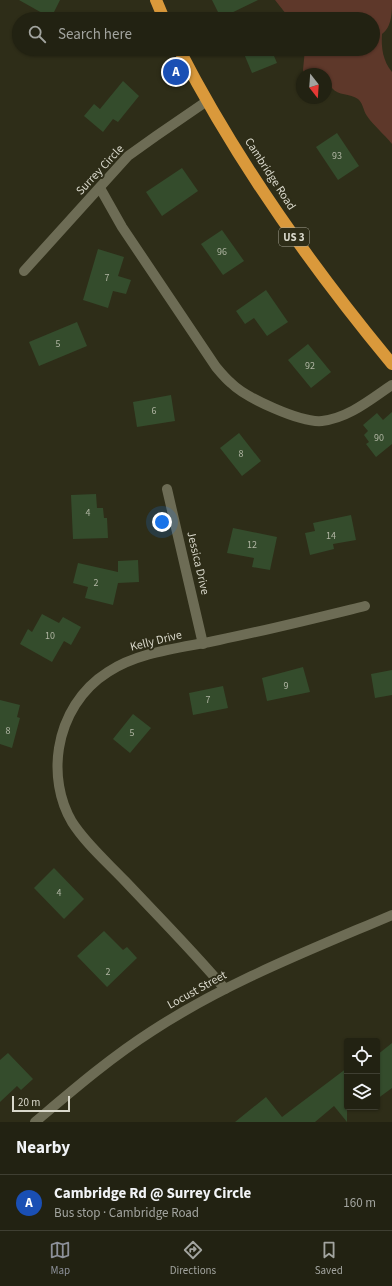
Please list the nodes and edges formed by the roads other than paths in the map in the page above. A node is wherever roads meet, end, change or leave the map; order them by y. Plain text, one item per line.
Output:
1 (156, 0) edge
2 (161, 12) edge
3 (183, 56) edge
4 (207, 101) junction
5 (100, 188) junction
6 (24, 271) dead end
7 (392, 364) edge
8 (392, 385) edge
9 (167, 489) dead end
10 (365, 606) dead end
11 (202, 644) junction
12 (392, 915) edge
13 (224, 989) junction
14 (35, 1122) edge

1 - 2 highway
3 - 4 highway, Cambridge Road / US 3
4 - 5 street, Surrey Circle
4 - 7 highway, Cambridge Road / US 3
5 - 6 street, Surrey Circle
5 - 8 street
9 - 11 street, Jessica Drive
10 - 11 street, Kelly Drive
11 - 13 street, Kelly Drive
12 - 13 street, Locust Street
13 - 14 street, Locust Street

